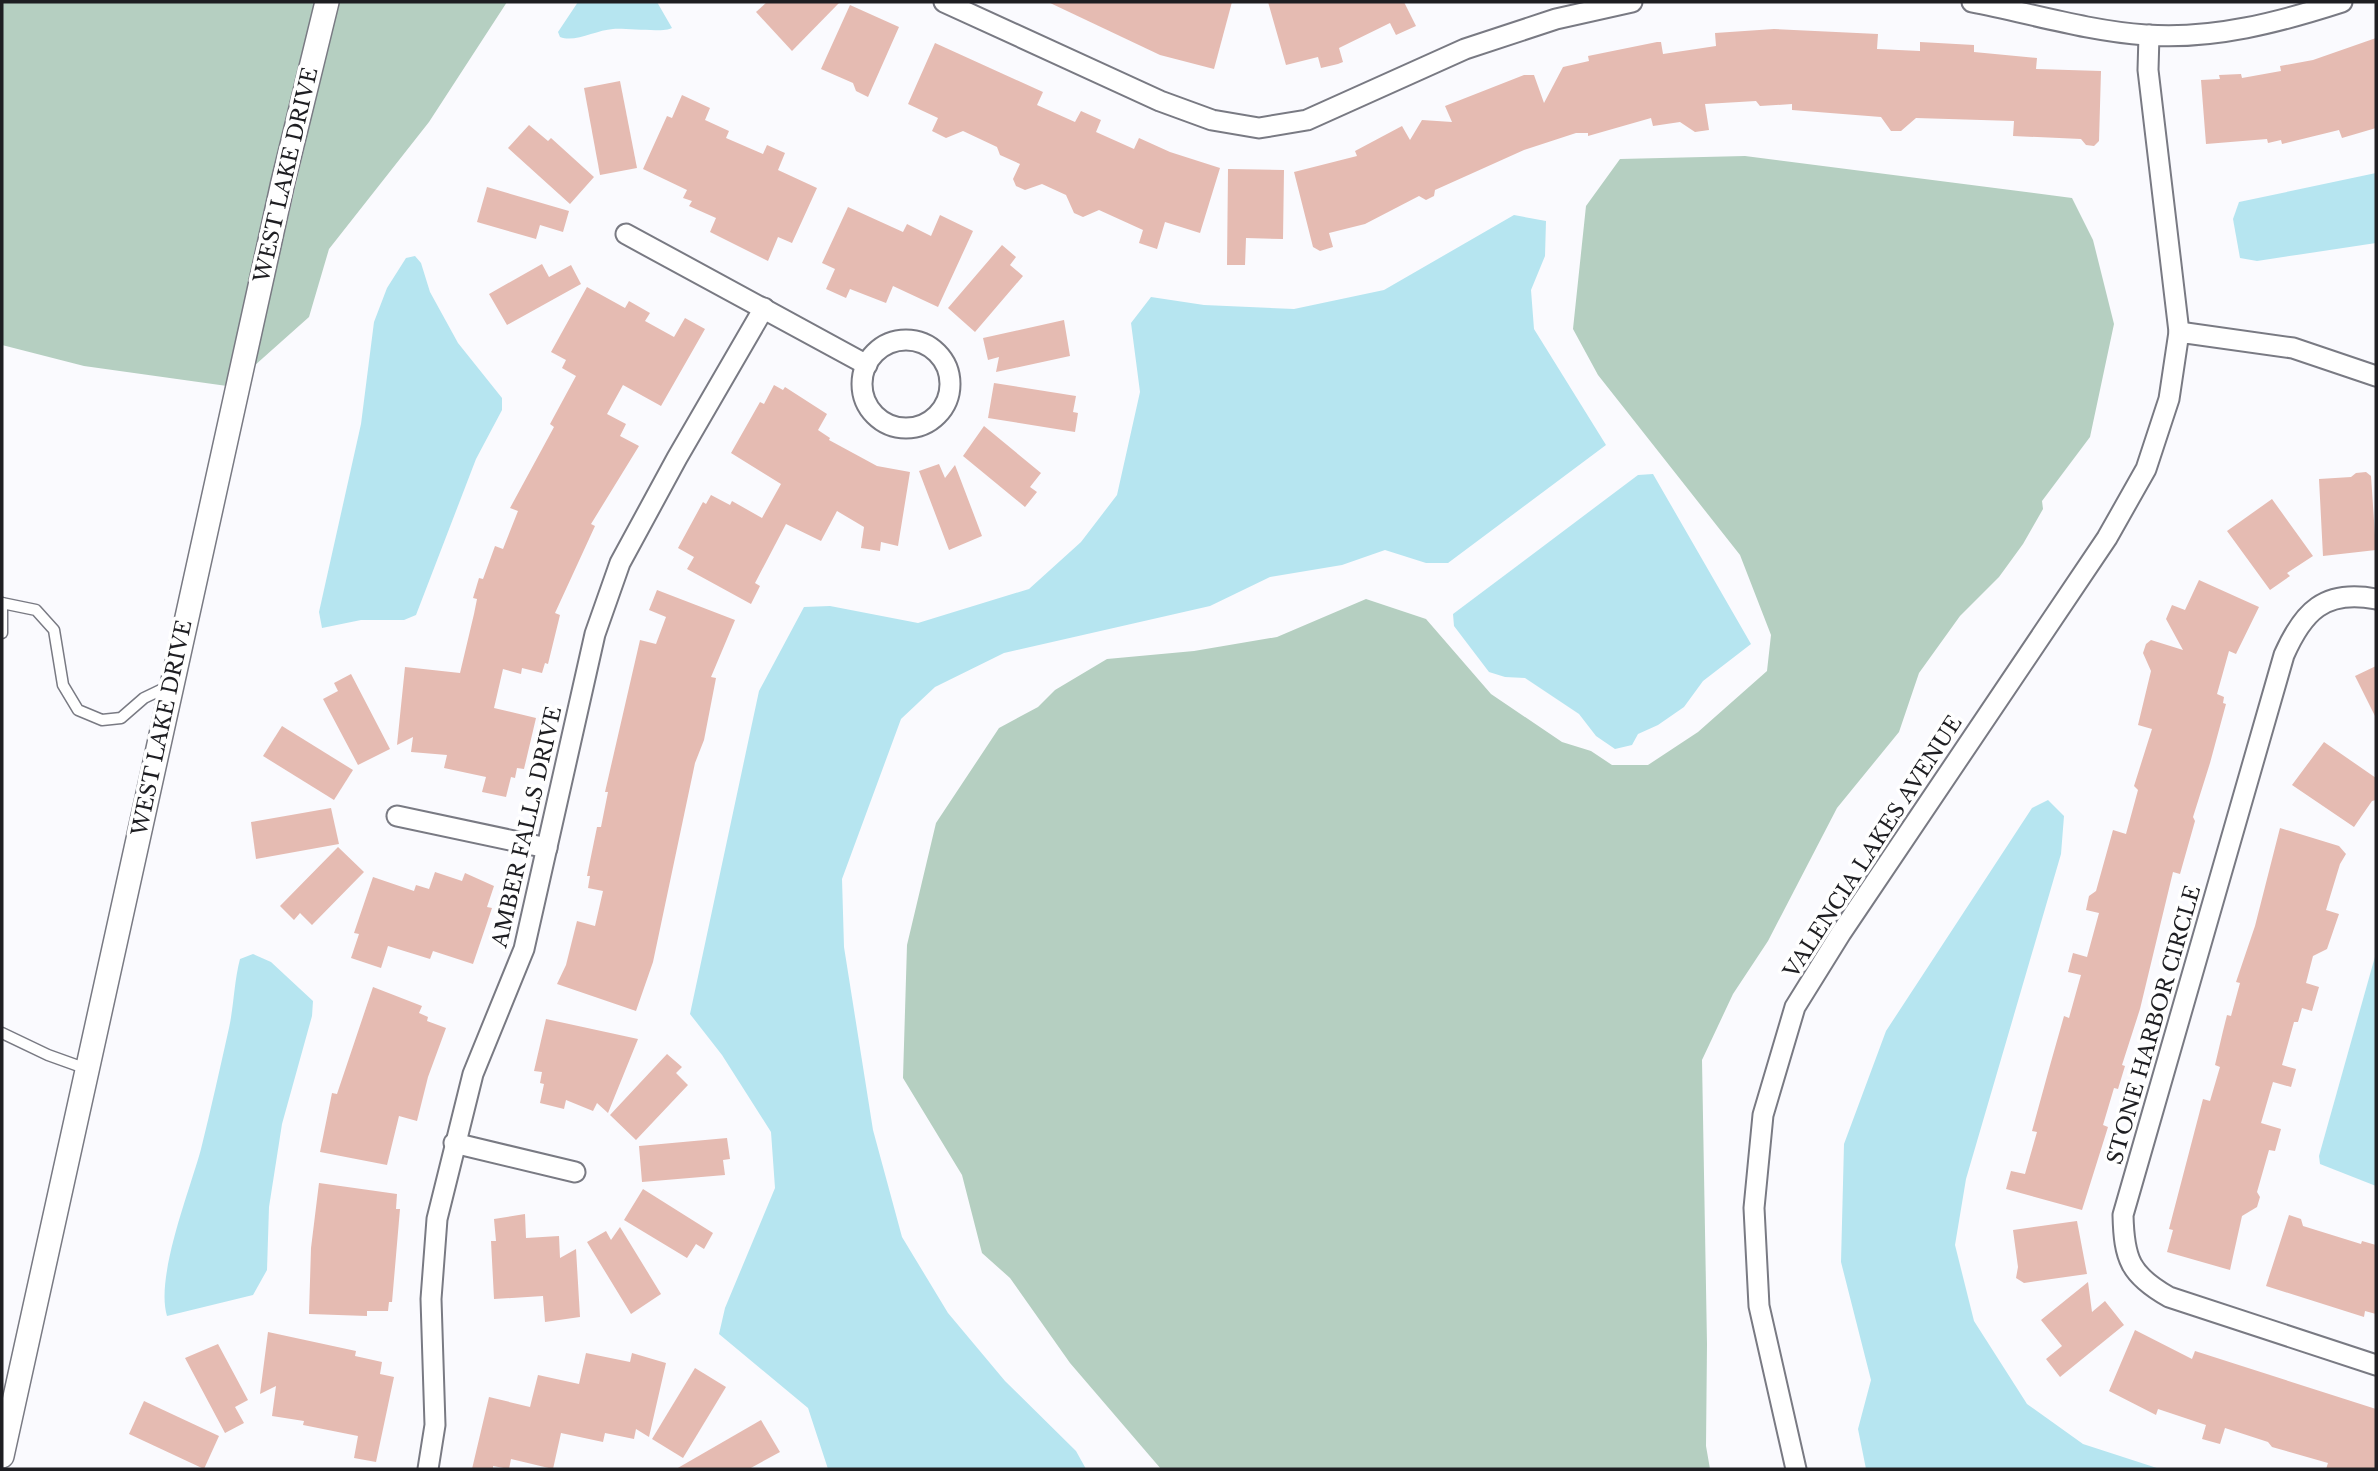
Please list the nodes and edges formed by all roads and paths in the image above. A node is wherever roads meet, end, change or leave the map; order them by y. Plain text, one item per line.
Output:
1 (327, 2) edge
2 (944, 2) edge
3 (1632, 2) edge
4 (1972, 2) edge
5 (2342, 2) edge
6 (2149, 35) junction
7 (626, 234) dead end
8 (764, 308) junction
9 (2179, 332) junction
10 (867, 365) junction
11 (2376, 376) edge
12 (2376, 599) edge
13 (2, 603) edge
14 (2, 633) edge
15 (172, 684) junction
16 (397, 816) dead end
17 (547, 848) junction
18 (2, 1033) edge
19 (87, 1069) junction
20 (454, 1143) junction
21 (575, 1172) dead end
22 (2376, 1365) edge
23 (2, 1456) edge
24 (428, 1469) edge
25 (1796, 1469) edge

1 - 15 street, WEST LAKE DRIVE
2 - 3 street
4 - 6 street
5 - 6 street
6 - 9 street, VALENCIA LAKES AVENUE
7 - 8 street
8 - 10 street
8 - 17 street, AMBER FALLS DRIVE
9 - 11 street
9 - 25 street, VALENCIA LAKES AVENUE
10 - 10 street
12 - 22 street, STONE HARBOR CIRCLE
13 - 14 lane
13 - 15 lane
15 - 19 street, WEST LAKE DRIVE
16 - 17 street
17 - 20 street, AMBER FALLS DRIVE
18 - 19 lane
19 - 23 street, WEST LAKE DRIVE
20 - 21 street
20 - 24 street, AMBER FALLS DRIVE

